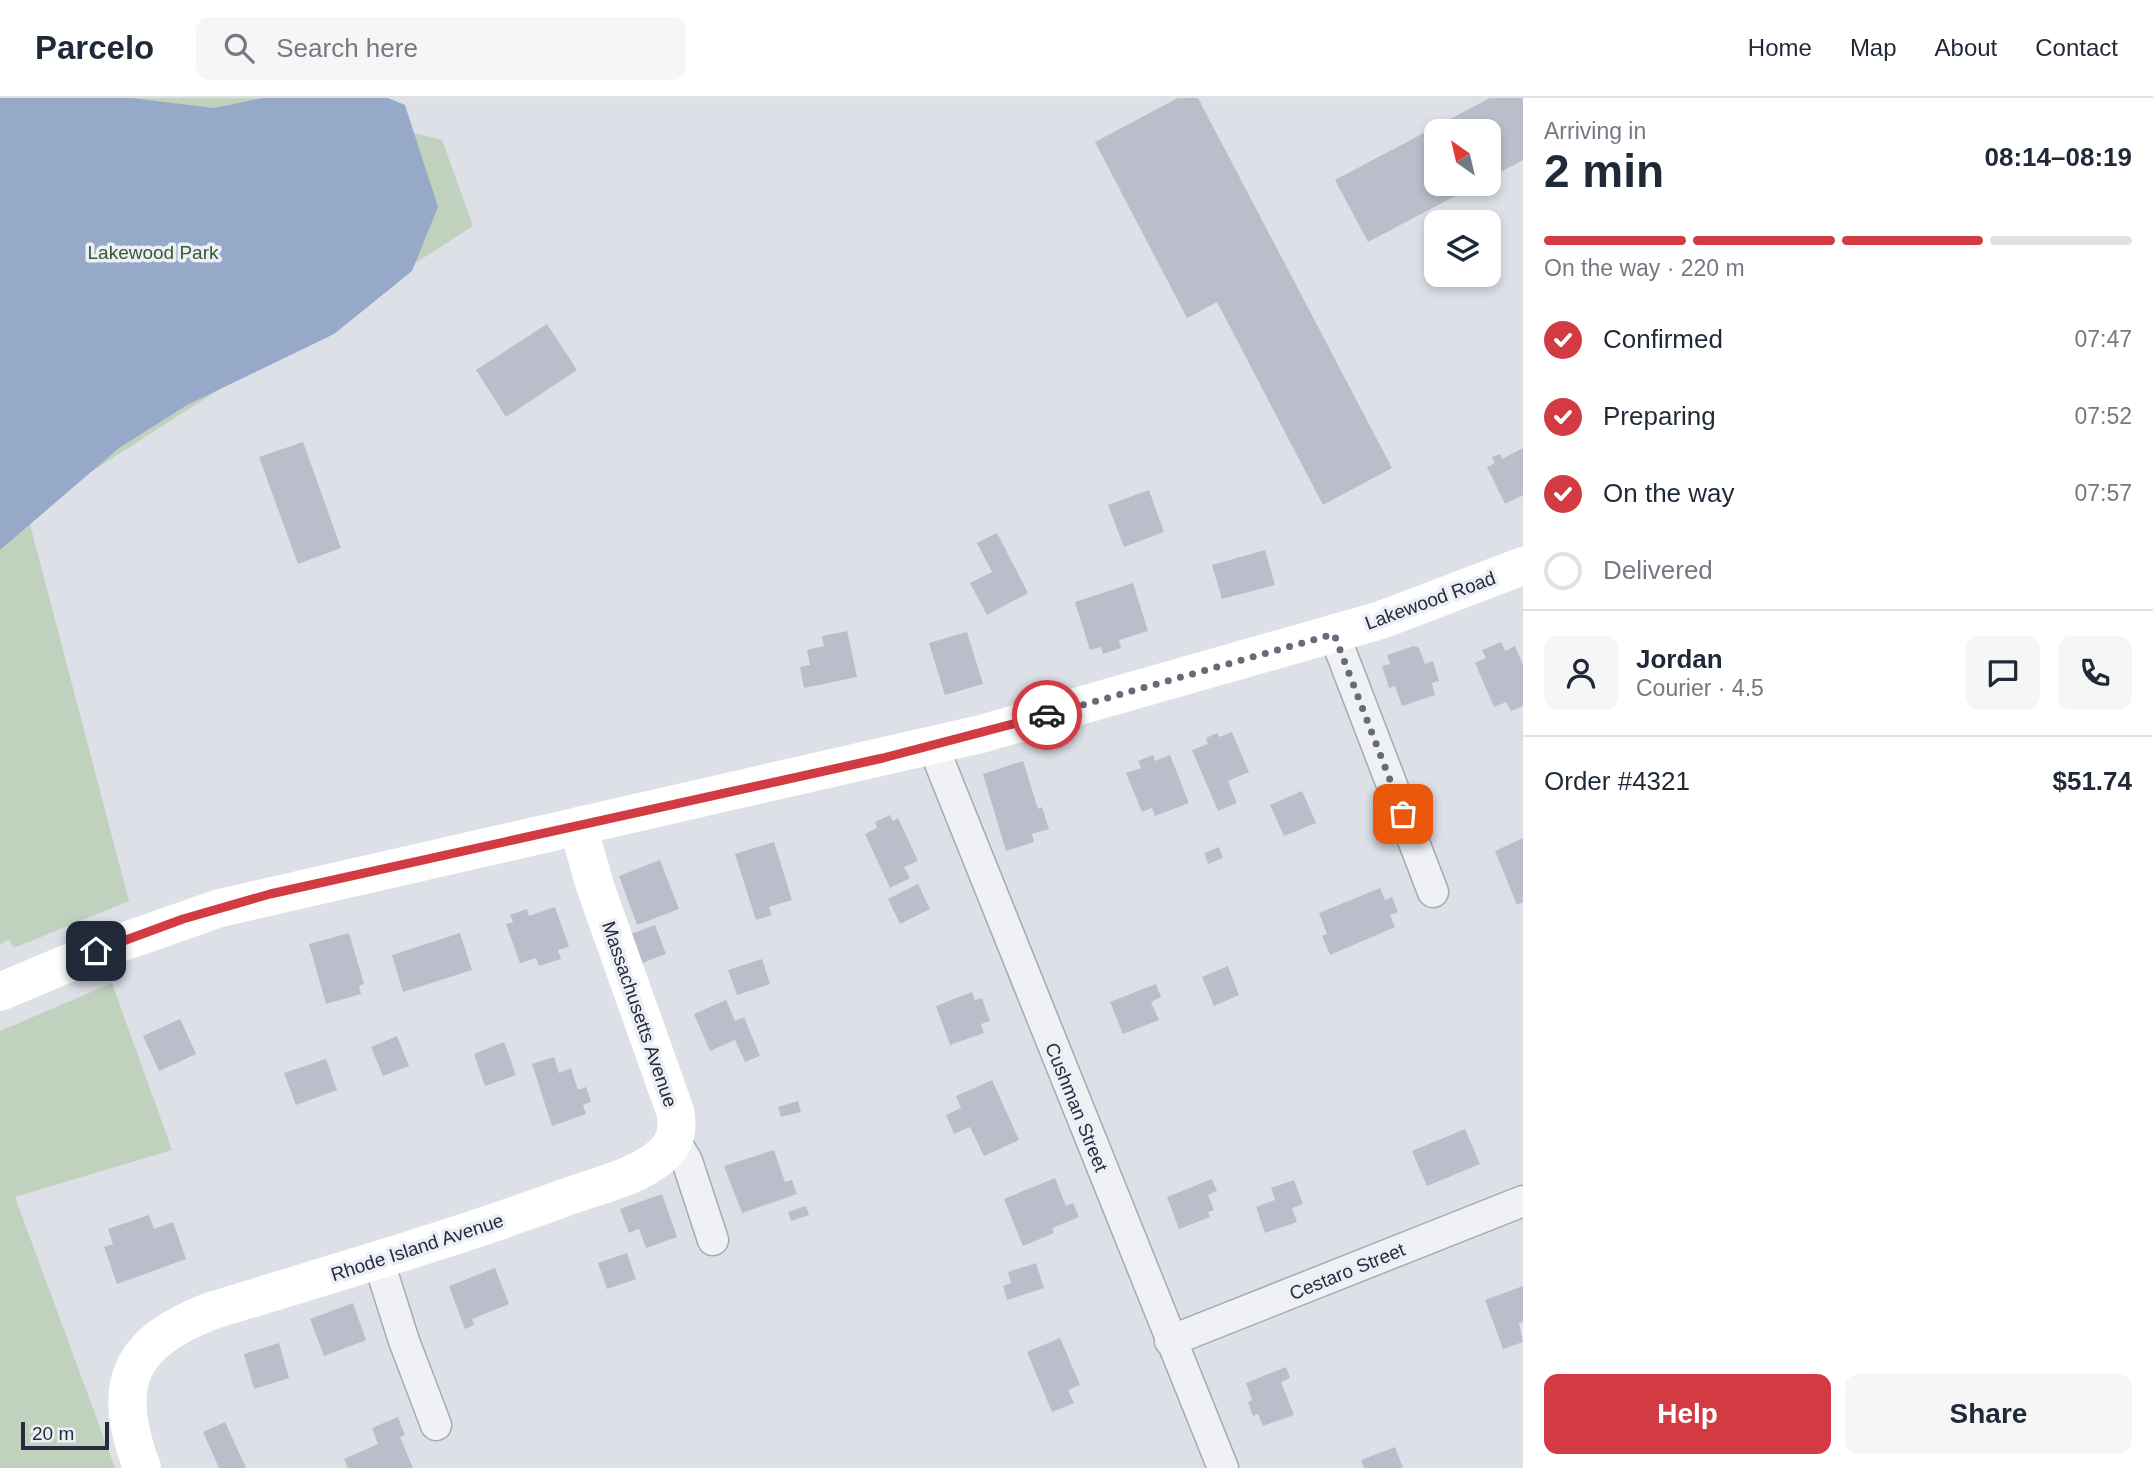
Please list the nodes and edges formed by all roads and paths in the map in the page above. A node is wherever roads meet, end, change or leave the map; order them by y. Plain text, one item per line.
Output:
1 (1523, 566) edge
2 (1334, 634) junction
3 (933, 746) junction
4 (578, 826) junction
5 (1433, 892) dead end
6 (0, 992) edge
7 (674, 1139) junction
8 (1523, 1201) edge
9 (713, 1240) dead end
10 (378, 1259) junction
11 (1170, 1341) junction
12 (436, 1425) dead end
13 (142, 1468) edge
14 (1223, 1468) edge

1 - 2 main road, Lakewood Road
2 - 3 main road, Lakewood Road
2 - 5 street
3 - 4 main road, Lakewood Road
3 - 11 street, Cushman Street
4 - 6 main road, Lakewood Road
4 - 7 main road, Massachusetts Avenue
7 - 9 street, Massachusetts Avenue
7 - 10 main road, Rhode Island Avenue
8 - 11 street, Cestaro Street
10 - 12 street
10 - 13 main road, Rhode Island Avenue
11 - 14 street, Cushman Street

